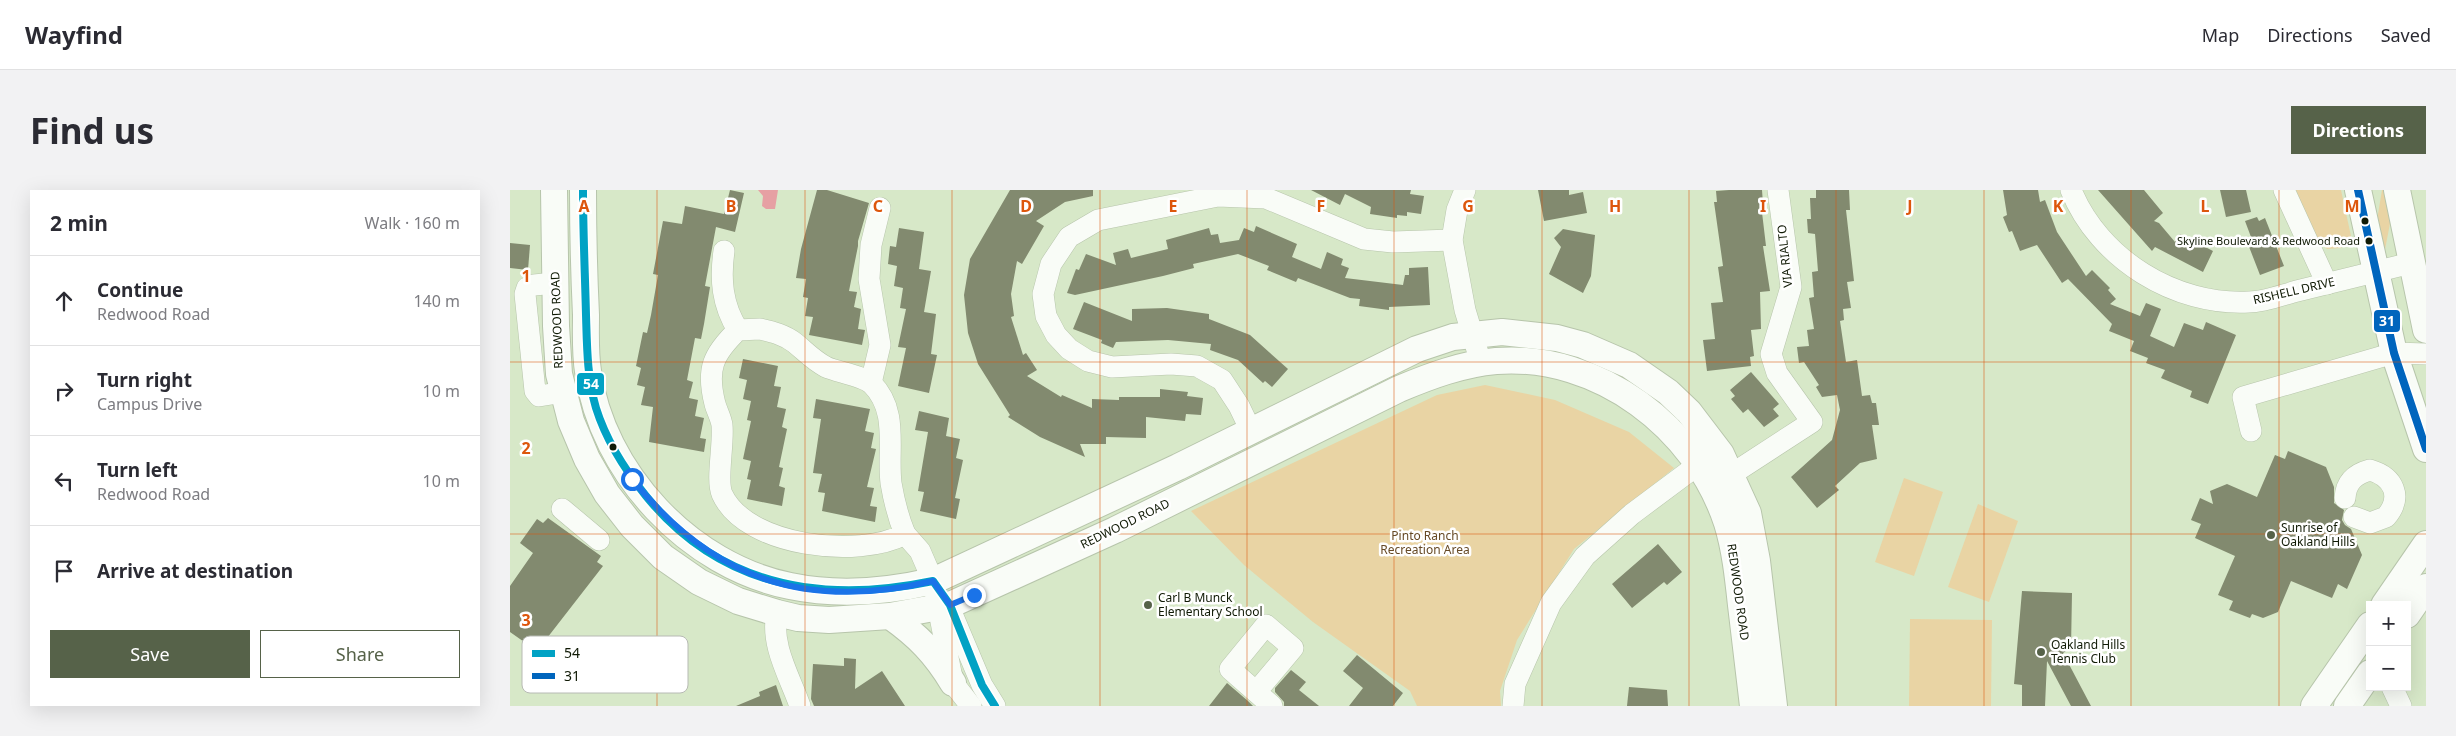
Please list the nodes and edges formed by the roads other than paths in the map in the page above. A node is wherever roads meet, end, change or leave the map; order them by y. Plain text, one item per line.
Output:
1 (554, 190) edge
2 (583, 190) edge
3 (1465, 190) edge
4 (1778, 190) edge
5 (2071, 190) edge
6 (2284, 190) edge
7 (2358, 190) edge
8 (2378, 190) edge
9 (2397, 190) edge
10 (880, 208) dead end
11 (2364, 217) junction
12 (1452, 240) junction
13 (724, 251) dead end
14 (2411, 263) junction
15 (2374, 271) junction
16 (2327, 284) junction
17 (738, 330) junction
18 (2426, 330) edge
19 (1474, 336) junction
20 (2394, 353) junction
21 (2426, 354) edge
22 (1481, 363) junction
23 (871, 383) junction
24 (2251, 430) dead end
25 (1251, 431) junction
26 (2426, 449) edge
27 (1699, 464) junction
28 (1732, 474) junction
29 (562, 509) dead end
30 (905, 534) junction
31 (599, 540) dead end
32 (2426, 544) edge
33 (933, 581) junction
34 (2387, 601) edge
35 (945, 607) junction
36 (777, 613) junction
37 (890, 616) junction
38 (2366, 639) edge
39 (2360, 659) edge
40 (2366, 679) edge
41 (953, 682) junction
42 (2394, 691) edge
43 (1256, 692) dead end
44 (800, 706) edge
45 (971, 706) edge
46 (995, 706) edge
47 (1272, 706) edge
48 (1513, 706) edge
49 (1753, 706) edge
50 (1774, 706) edge
51 (2314, 706) edge
52 (2347, 706) edge
53 (2401, 706) edge

1 - 36 main road, REDWOOD ROAD
2 - 33 main road, REDWOOD ROAD
3 - 12 street
4 - 28 street, VIA RIALTO
5 - 16 street, RISHELL DRIVE
6 - 16 street
7 - 11 main road
8 - 11 main road
9 - 14 main road
10 - 23 street
11 - 15 main road
12 - 19 street
12 - 25 street
13 - 17 street
14 - 15 street, RISHELL DRIVE
14 - 18 main road
15 - 16 street, RISHELL DRIVE
15 - 20 main road
17 - 23 street
17 - 30 street
19 - 22 street
19 - 25 main road, REDWOOD ROAD
19 - 28 main road, REDWOOD ROAD
20 - 21 street
20 - 24 street
20 - 26 main road
22 - 27 main road, REDWOOD ROAD
22 - 35 main road, REDWOOD ROAD
23 - 30 street
25 - 33 main road, REDWOOD ROAD
27 - 48 street
27 - 49 main road, REDWOOD ROAD
28 - 50 main road, REDWOOD ROAD
29 - 31 street
30 - 33 street
32 - 34 main road
33 - 35 street
35 - 37 main road, REDWOOD ROAD
35 - 41 street
35 - 46 street
36 - 37 main road, REDWOOD ROAD
36 - 44 street
37 - 41 main road
38 - 39 main road
39 - 51 main road
40 - 52 main road
41 - 45 street
42 - 53 street
43 - 47 street

